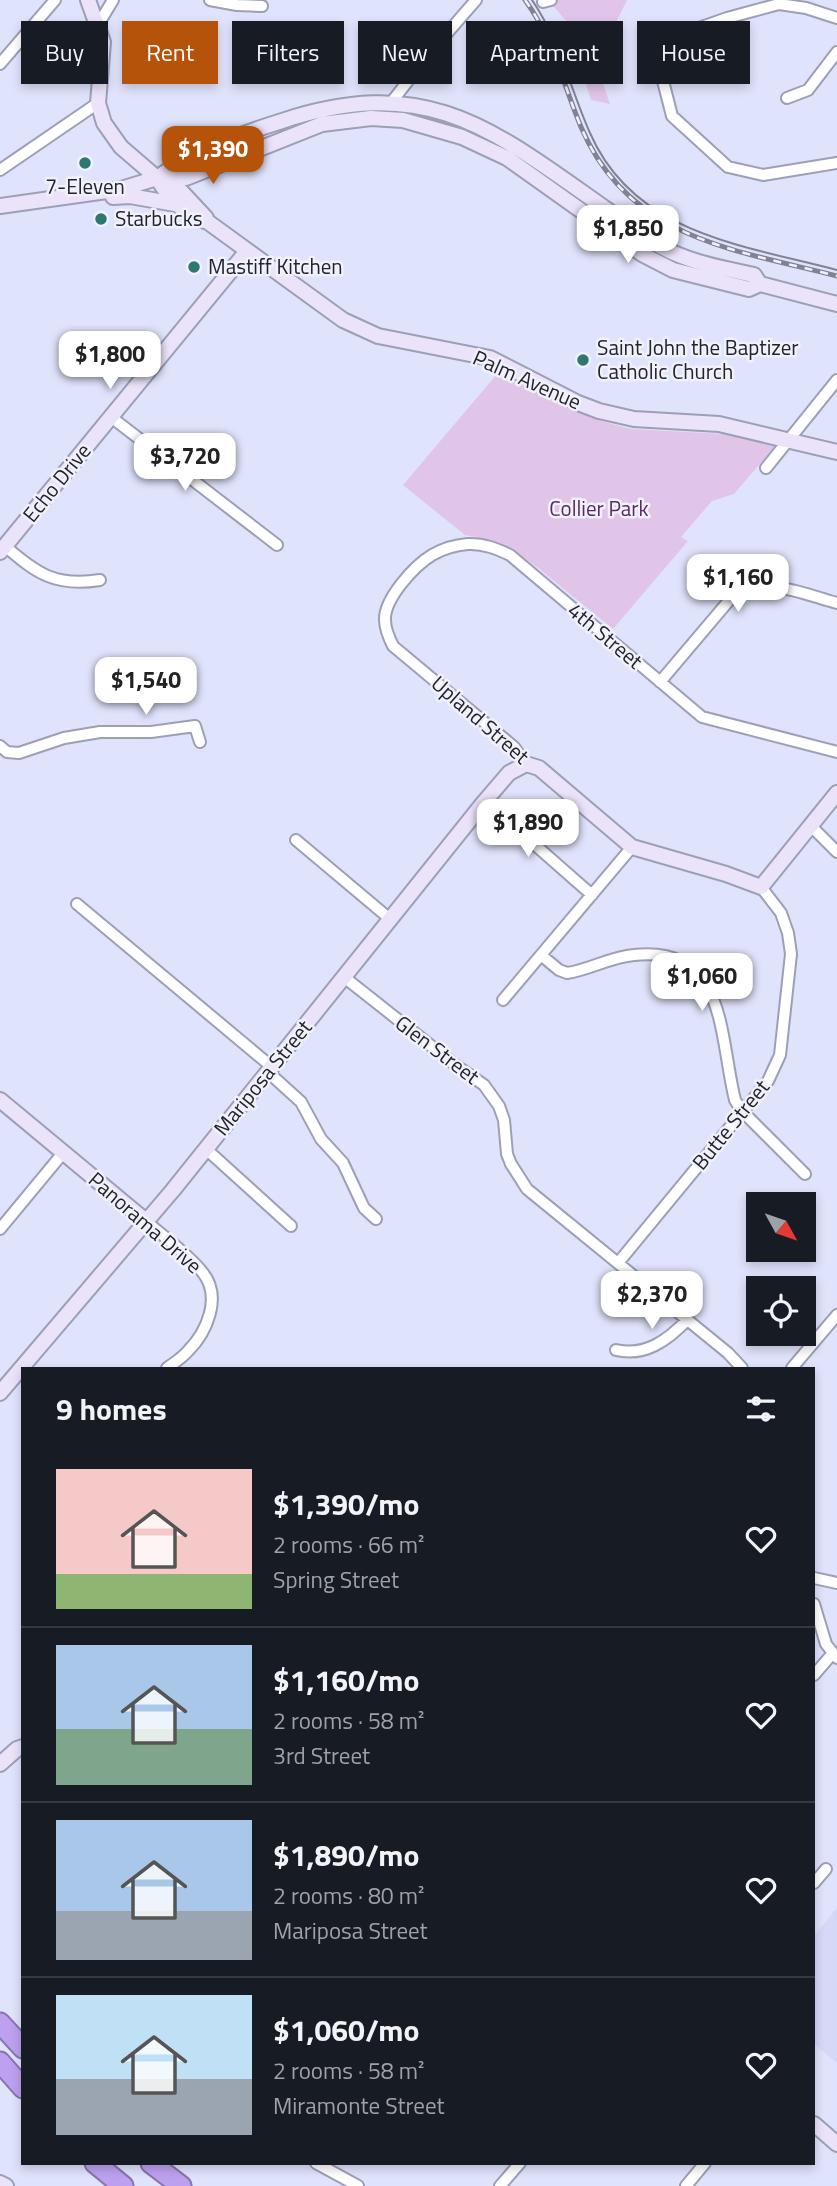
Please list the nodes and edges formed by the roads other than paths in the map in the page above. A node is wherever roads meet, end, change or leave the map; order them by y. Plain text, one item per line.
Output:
1 (55, 0) edge
2 (88, 0) edge
3 (113, 0) edge
4 (210, 0) edge
5 (476, 0) edge
6 (262, 6) dead end
7 (837, 18) edge
8 (96, 21) edge
9 (100, 21) edge
10 (837, 52) edge
11 (0, 64) edge
12 (100, 84) edge
13 (787, 98) dead end
14 (98, 103) junction
15 (390, 104) junction
16 (286, 119) junction
17 (290, 136) junction
18 (837, 163) edge
19 (0, 170) edge
20 (158, 178) junction
21 (99, 192) junction
22 (175, 204) junction
23 (0, 205) edge
24 (208, 222) junction
25 (247, 251) junction
26 (760, 284) junction
27 (837, 304) edge
28 (837, 380) edge
29 (111, 417) junction
30 (788, 440) junction
31 (837, 452) edge
32 (766, 468) dead end
33 (277, 545) dead end
34 (2, 549) edge
35 (100, 580) dead end
36 (391, 598) joint
37 (837, 603) edge
38 (660, 682) junction
39 (200, 742) dead end
40 (0, 747) edge
41 (837, 752) edge
42 (526, 764) junction
43 (837, 793) edge
44 (485, 801) junction
45 (810, 825) junction
46 (296, 840) dead end
47 (632, 847) junction
48 (837, 852) edge
49 (761, 887) junction
50 (592, 895) junction
51 (76, 904) dead end
52 (390, 919) junction
53 (541, 955) junction
54 (344, 977) junction
55 (503, 1000) dead end
56 (270, 1070) junction
57 (0, 1100) edge
58 (742, 1111) junction
59 (206, 1149) junction
60 (63, 1153) junction
61 (805, 1174) dead end
62 (376, 1219) dead end
63 (146, 1222) junction
64 (291, 1226) dead end
65 (0, 1229) edge
66 (618, 1263) junction
67 (837, 1315) edge
68 (687, 1320) junction
69 (616, 1350) dead end
70 (23, 1367) edge
71 (168, 1367) edge
72 (741, 1367) edge
73 (793, 1367) edge
74 (21, 1369) edge
75 (0, 1394) edge
76 (815, 1578) edge
77 (837, 1583) edge
78 (815, 1607) edge
79 (835, 1656) edge
80 (815, 1674) edge
81 (21, 1748) edge
82 (0, 1764) edge
83 (826, 1870) dead end
84 (815, 1882) edge
85 (0, 2023) edge
86 (21, 2046) edge
87 (0, 2062) edge
88 (21, 2086) edge
89 (815, 2125) edge
90 (837, 2144) edge
91 (98, 2165) edge
92 (154, 2165) edge
93 (320, 2165) edge
94 (518, 2165) edge
95 (703, 2165) edge
96 (0, 2183) edge
97 (6, 2186) edge
98 (124, 2186) edge
99 (181, 2186) edge
100 (358, 2186) edge
101 (500, 2186) edge
102 (686, 2186) edge

1 - 11 street
2 - 8 street
3 - 9 street
4 - 6 street
5 - 15 street
7 - 18 street
10 - 13 street
12 - 14 street
14 - 19 street
14 - 20 street
15 - 16 street
15 - 26 street
16 - 17 street
16 - 20 street
17 - 20 street
17 - 26 street
20 - 21 street
20 - 22 street, Palm Avenue
20 - 24 street, Palm Avenue
21 - 22 street
21 - 23 street
22 - 24 street, Palm Avenue
24 - 25 street, Palm Avenue
25 - 29 street, Echo Drive
25 - 30 street, Palm Avenue
26 - 27 street
28 - 30 street
29 - 33 street
29 - 34 street, Echo Drive
30 - 31 street, Palm Avenue
30 - 32 street
34 - 35 street
36 - 38 street, 4th Street
36 - 42 street, Upland Street
37 - 38 street
38 - 41 street, 4th Street
39 - 40 street
42 - 44 street, Mariposa Street
42 - 47 street, Upland Street
43 - 45 street
44 - 50 street
44 - 52 street, Mariposa Street
45 - 48 street
45 - 49 street
46 - 52 street
47 - 49 street, Upland Street
47 - 50 street
49 - 58 street, Butte Street
50 - 53 street
51 - 56 street
52 - 54 street, Mariposa Street
53 - 55 street
53 - 58 street
54 - 56 street, Mariposa Street
54 - 66 street, Glen Street
56 - 59 street, Mariposa Street
56 - 62 street
57 - 60 street, Panorama Drive
58 - 61 street
58 - 66 street, Butte Street
59 - 63 street, Mariposa Street
59 - 64 street
60 - 63 street, Panorama Drive
60 - 65 street
63 - 70 street, Mariposa Street
63 - 71 street, Panorama Drive
66 - 68 street, Glen Street
67 - 73 street
68 - 69 street
68 - 72 street, Glen Street
74 - 75 street, Mariposa Street
76 - 77 street
78 - 79 street
79 - 80 street
81 - 82 street
83 - 84 street
85 - 86 highway
87 - 88 highway
89 - 90 street
91 - 98 highway
92 - 99 highway
93 - 100 street
94 - 101 street
95 - 102 street
96 - 97 street

